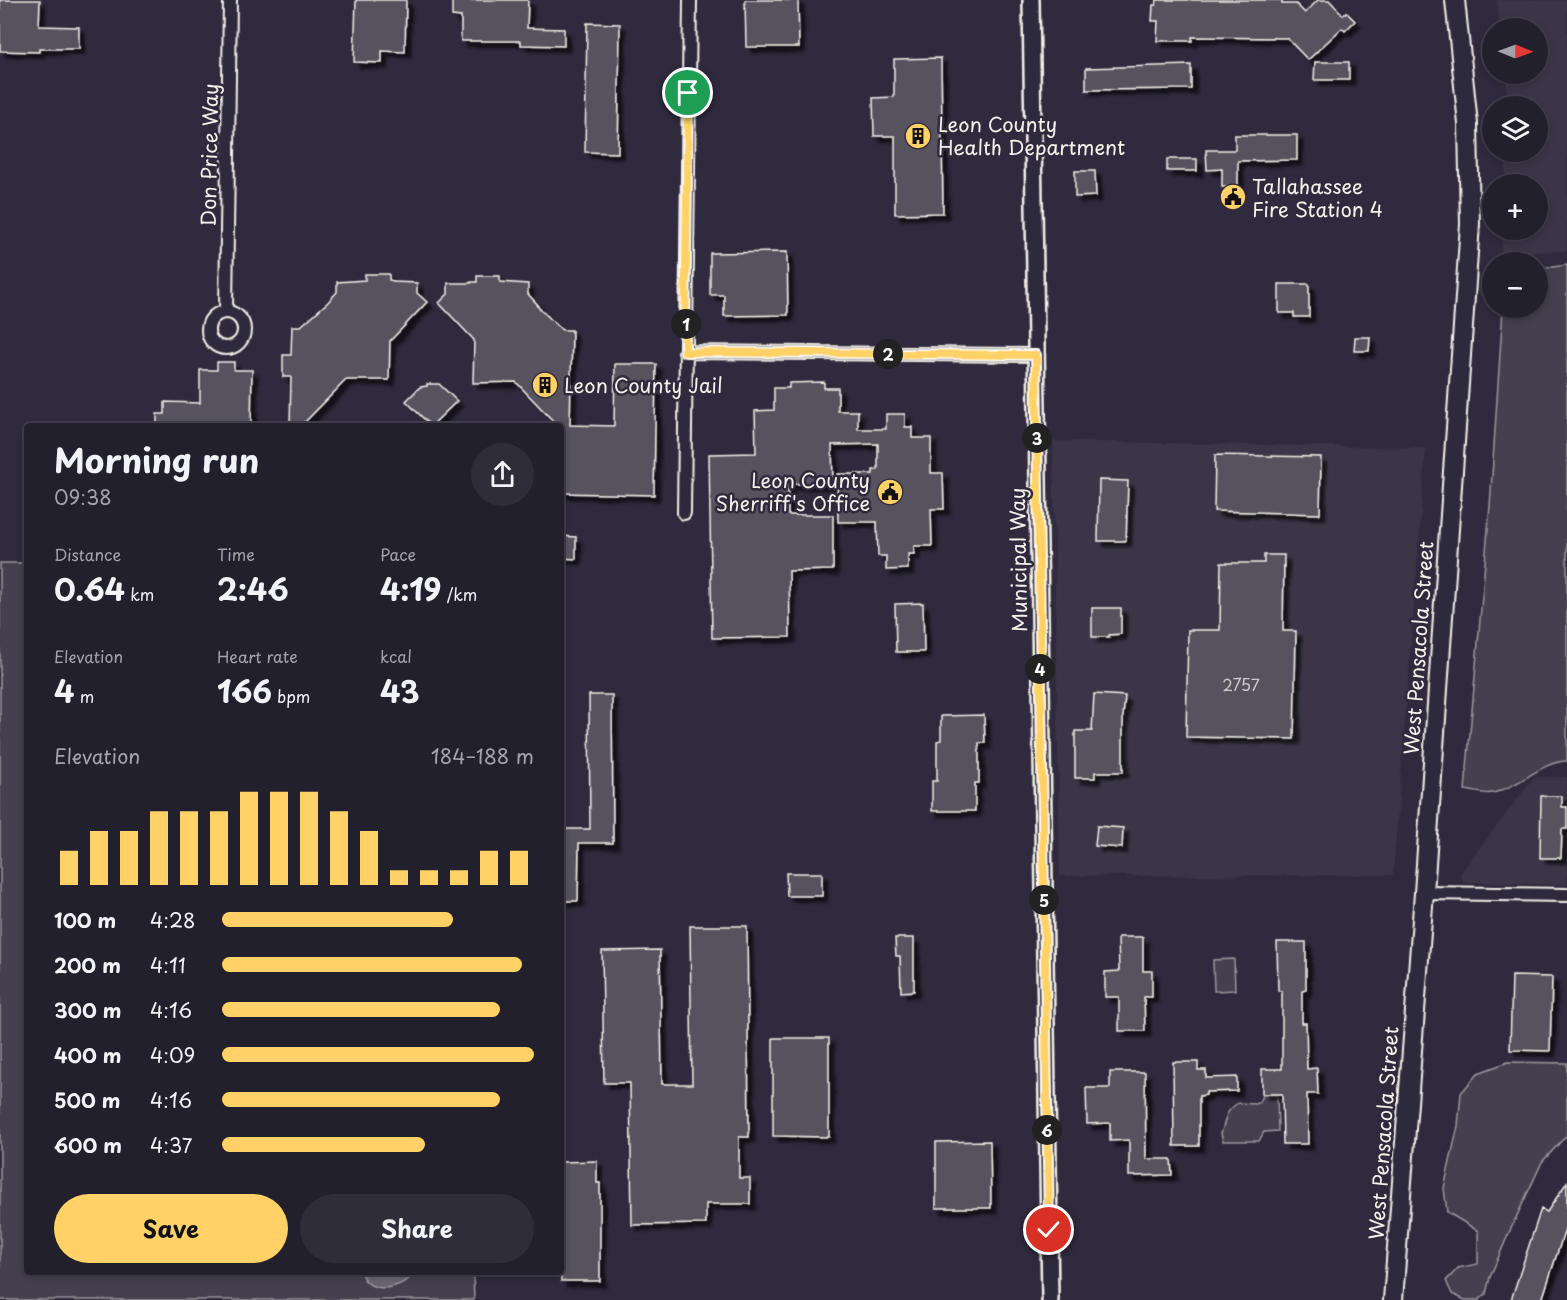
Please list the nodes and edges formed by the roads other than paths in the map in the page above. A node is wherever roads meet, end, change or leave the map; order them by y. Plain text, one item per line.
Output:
1 (230, 0) edge
2 (690, 0) edge
3 (1031, 0) edge
4 (1458, 5) edge
5 (226, 311) dead end
6 (685, 352) junction
7 (1036, 355) junction
8 (684, 513) dead end
9 (1424, 893) junction
10 (1567, 895) edge
11 (1050, 1300) edge
12 (1393, 1300) edge

1 - 5 street, Don Price Way
2 - 6 street
3 - 7 street, Municipal Way
4 - 9 main road, West Pensacola Street
6 - 7 street
6 - 8 street
7 - 11 street, Municipal Way
9 - 10 street
9 - 12 main road, West Pensacola Street

